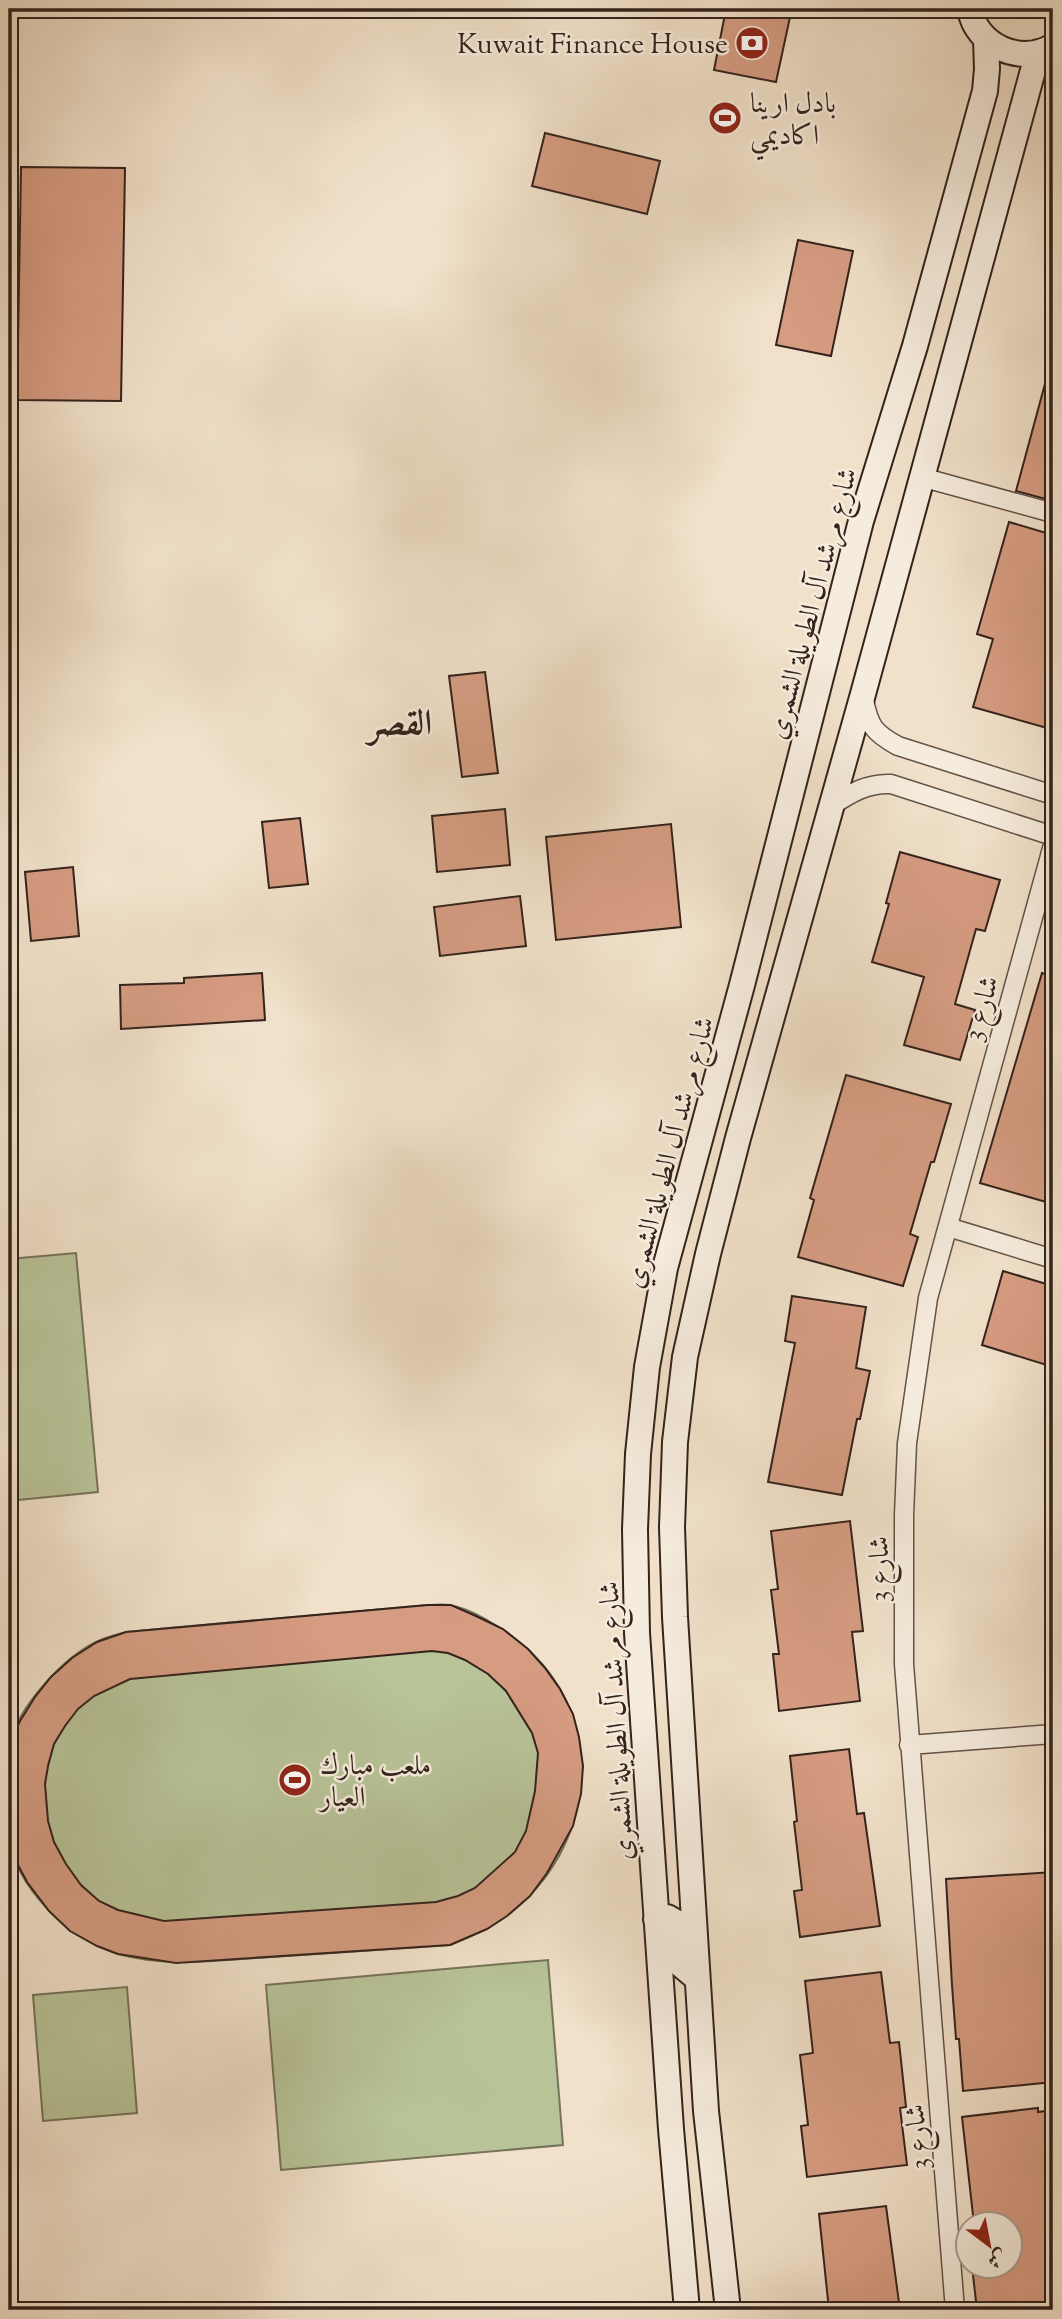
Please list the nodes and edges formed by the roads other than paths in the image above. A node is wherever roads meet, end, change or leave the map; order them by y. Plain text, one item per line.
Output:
1 (969, 10) edge
2 (986, 39) junction
3 (1048, 49) edge
4 (921, 325) junction
5 (921, 477) junction
6 (1053, 513) edge
7 (863, 694) junction
8 (1053, 795) edge
9 (831, 806) junction
10 (1053, 836) edge
11 (1053, 845) edge
12 (742, 985) junction
13 (752, 1088) junction
14 (948, 1227) junction
15 (1053, 1259) edge
16 (1053, 1734) edge
17 (909, 1745) junction
18 (649, 1806) junction
19 (691, 1866) junction
20 (656, 1919) junction
21 (698, 1976) junction
22 (687, 2310) edge
23 (728, 2310) edge
24 (955, 2310) edge

1 - 2 main road
2 - 3 main road
2 - 4 main road, شارع مرشد آل الطويلة الشمري
3 - 5 main road
4 - 5 main road
4 - 12 main road, شارع مرشد آل الطويلة الشمري
5 - 6 street
5 - 7 main road
7 - 8 street
7 - 9 main road
9 - 10 street
9 - 13 main road
11 - 14 street, شارع 3
12 - 13 main road
12 - 18 main road, شارع مرشد آل الطويلة الشمري
13 - 19 main road
14 - 15 street
14 - 17 street, شارع 3
16 - 17 street
17 - 24 street, شارع 3
18 - 19 main road
18 - 20 main road, شارع مرشد آل الطويلة الشمري
19 - 21 main road
20 - 21 main road
20 - 22 main road, شارع مرشد آل الطويلة الشمري
21 - 23 main road

